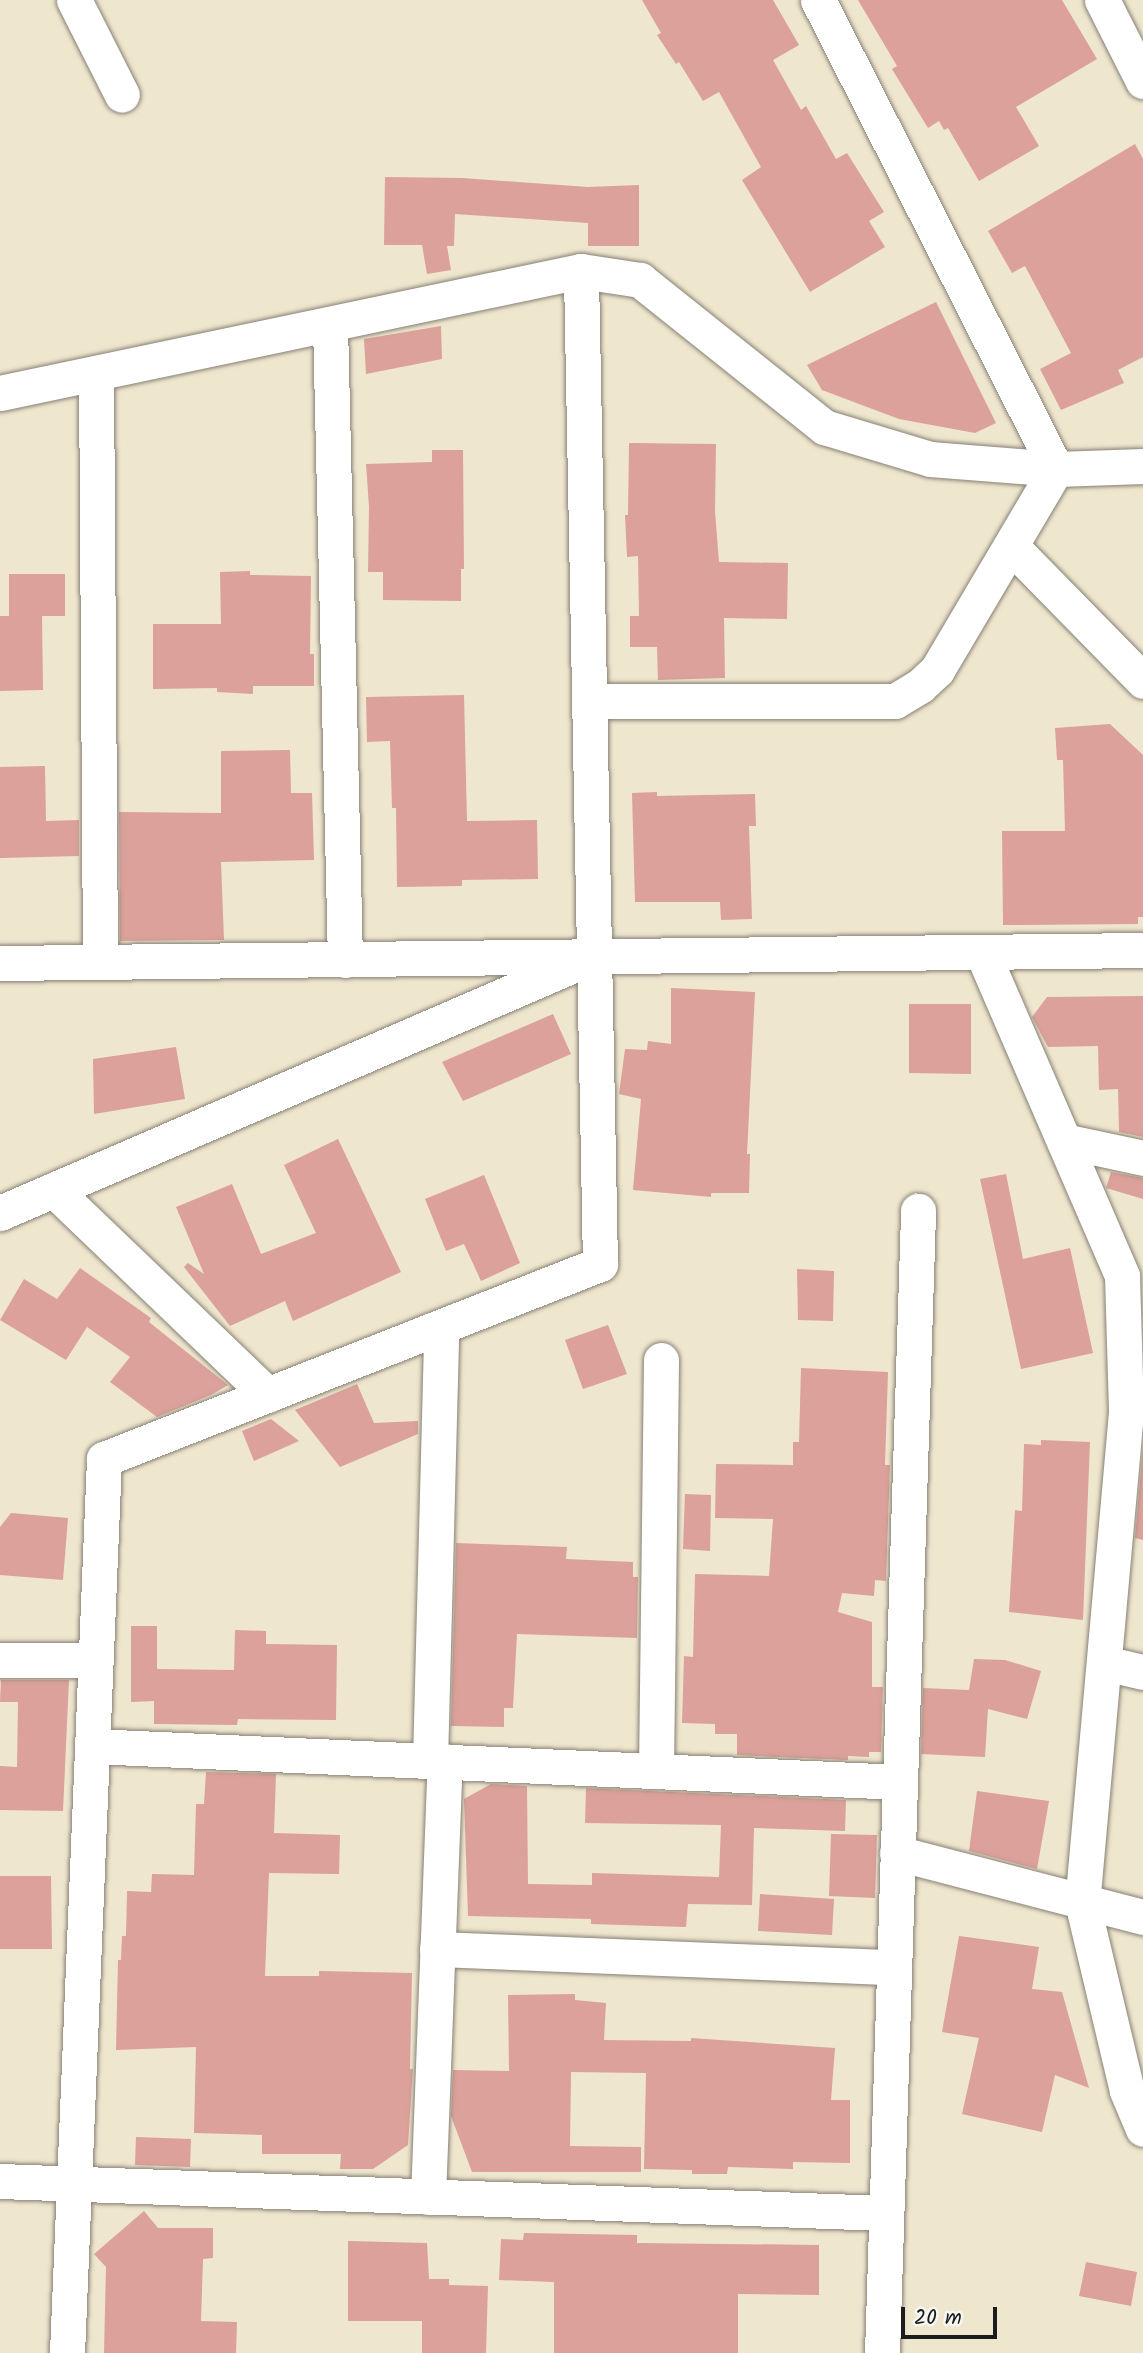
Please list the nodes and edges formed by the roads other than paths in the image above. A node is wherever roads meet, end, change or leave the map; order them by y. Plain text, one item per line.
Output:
1 (74, 0) edge
2 (818, 0) edge
3 (1102, 0) edge
4 (1143, 81) edge
5 (122, 95) dead end
6 (580, 271) junction
7 (330, 324) junction
8 (96, 373) junction
9 (0, 393) edge
10 (1143, 466) edge
11 (1056, 469) junction
12 (1011, 545) junction
13 (1143, 681) edge
14 (589, 701) junction
15 (1143, 950) edge
16 (982, 952) junction
17 (594, 957) junction
18 (345, 960) junction
19 (100, 962) junction
20 (0, 963) edge
21 (1064, 1141) junction
22 (1143, 1158) edge
23 (54, 1190) junction
24 (918, 1211) dead end
25 (0, 1213) edge
26 (441, 1327) junction
27 (660, 1360) dead end
28 (268, 1395) junction
29 (1135, 1413) edge
30 (0, 1660) edge
31 (95, 1660) junction
32 (1104, 1663) junction
33 (1143, 1672) edge
34 (92, 1746) junction
35 (438, 1761) junction
36 (656, 1771) junction
37 (900, 1782) junction
38 (897, 1853) junction
39 (1083, 1902) junction
40 (1143, 1917) edge
41 (437, 1949) junction
42 (894, 1967) junction
43 (1143, 2129) edge
44 (0, 2181) edge
45 (74, 2183) junction
46 (428, 2197) junction
47 (886, 2213) junction
48 (67, 2353) edge
49 (882, 2353) edge

1 - 5 street
2 - 11 street
3 - 4 street
6 - 7 street
6 - 11 street
6 - 14 street
7 - 8 street
7 - 18 street
8 - 9 street
8 - 19 street
10 - 11 street
11 - 12 street
12 - 13 street
12 - 14 street
14 - 17 street
15 - 16 street
16 - 17 street
16 - 21 street
17 - 18 street
17 - 23 street
17 - 26 street
18 - 19 street
19 - 20 street
21 - 22 street
21 - 29 street
23 - 25 street
23 - 28 street
24 - 37 street
26 - 28 street
26 - 35 street
27 - 36 street
28 - 31 street
29 - 32 street
30 - 31 street
31 - 34 street
32 - 33 street
32 - 39 street
34 - 35 street
34 - 45 street
35 - 36 street
35 - 41 street
36 - 37 street
37 - 38 street
38 - 39 street
38 - 42 street
39 - 40 street
39 - 43 street
41 - 42 street
41 - 46 street
42 - 47 street
44 - 45 street
45 - 46 street
45 - 48 street
46 - 47 street
47 - 49 street

